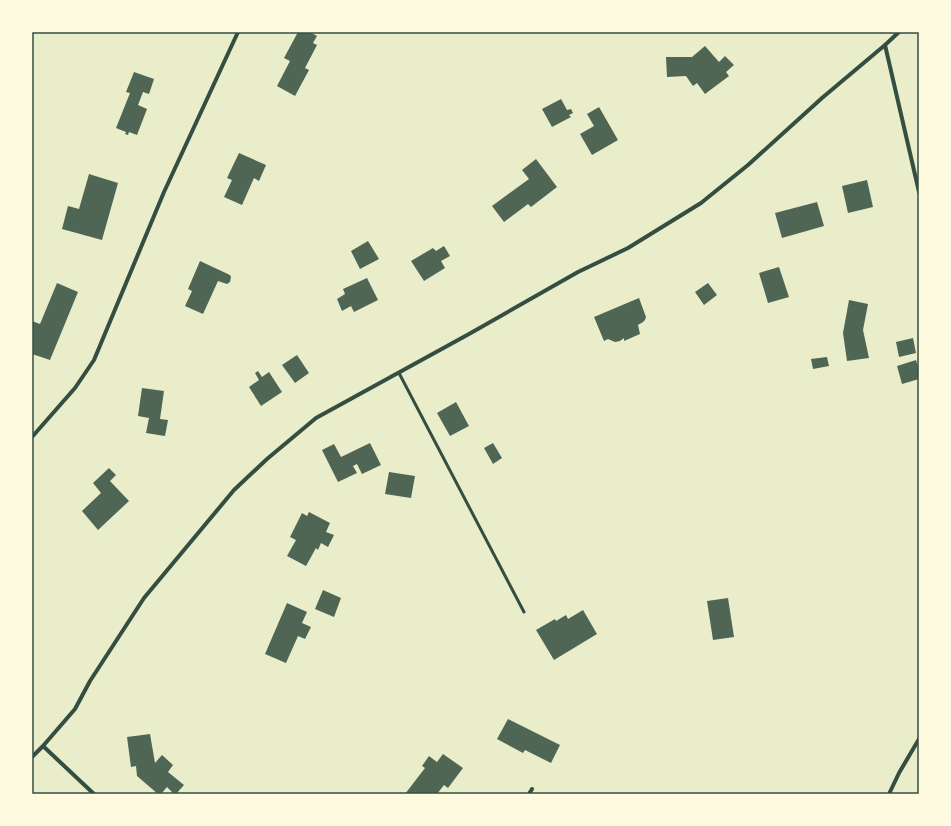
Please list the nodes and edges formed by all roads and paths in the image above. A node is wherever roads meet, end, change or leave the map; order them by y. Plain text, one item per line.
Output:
1 (238, 32) edge
2 (899, 32) edge
3 (886, 46) junction
4 (919, 192) edge
5 (400, 373) junction
6 (32, 437) edge
7 (524, 612) dead end
8 (919, 739) edge
9 (43, 746) junction
10 (32, 757) edge
11 (532, 789) dead end
12 (94, 794) edge
13 (529, 794) edge
14 (889, 794) edge

1 - 6 street
2 - 3 street
3 - 4 street
3 - 5 street
5 - 7 lane
5 - 9 street
8 - 14 street
9 - 10 street
9 - 12 street
11 - 13 street

